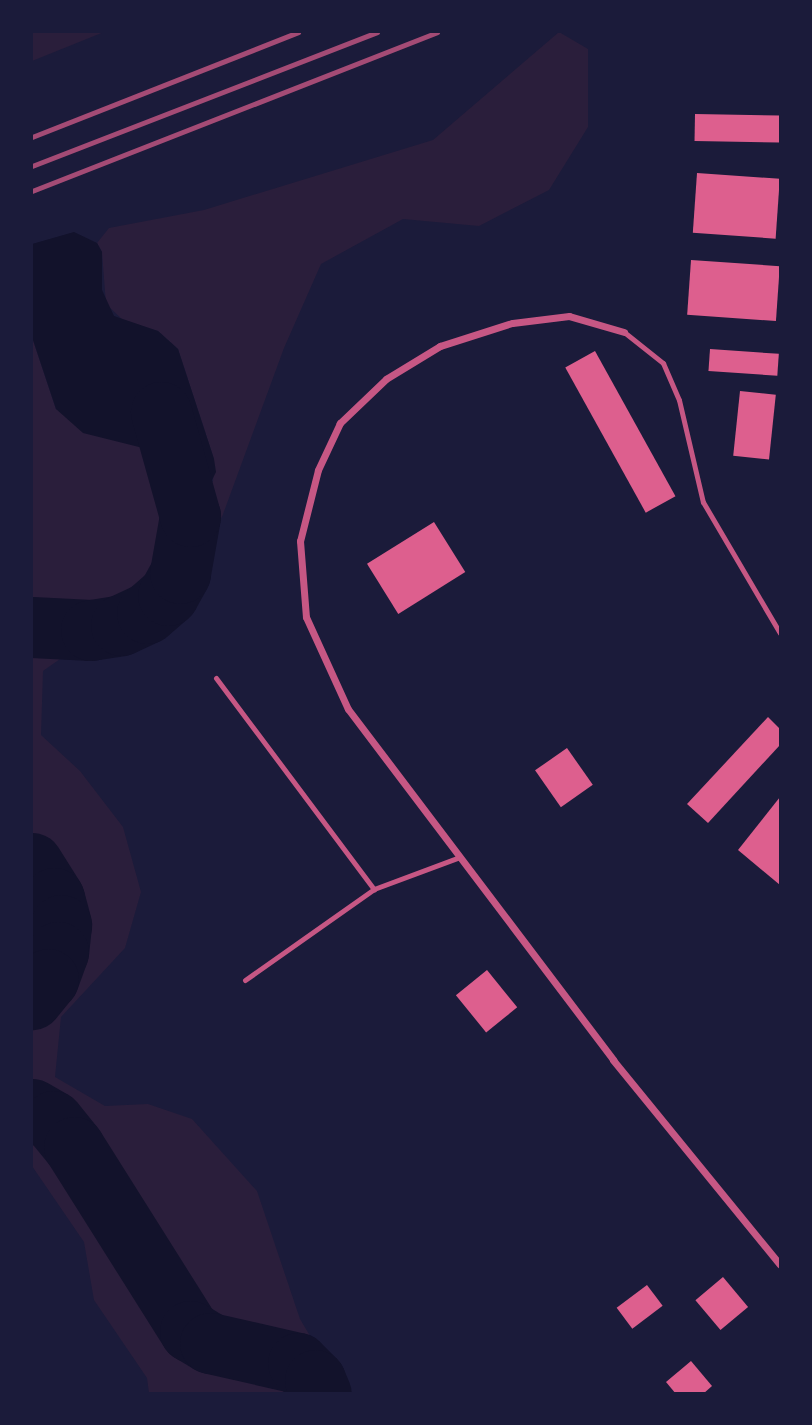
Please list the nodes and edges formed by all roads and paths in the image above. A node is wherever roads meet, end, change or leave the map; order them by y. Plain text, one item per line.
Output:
1 (624, 332) joint
2 (780, 633) edge
3 (216, 678) dead end
4 (460, 858) junction
5 (374, 889) junction
6 (245, 980) dead end
7 (780, 1265) edge

1 - 2 lane
1 - 4 street
3 - 5 lane
4 - 5 lane
4 - 7 street
5 - 6 lane

